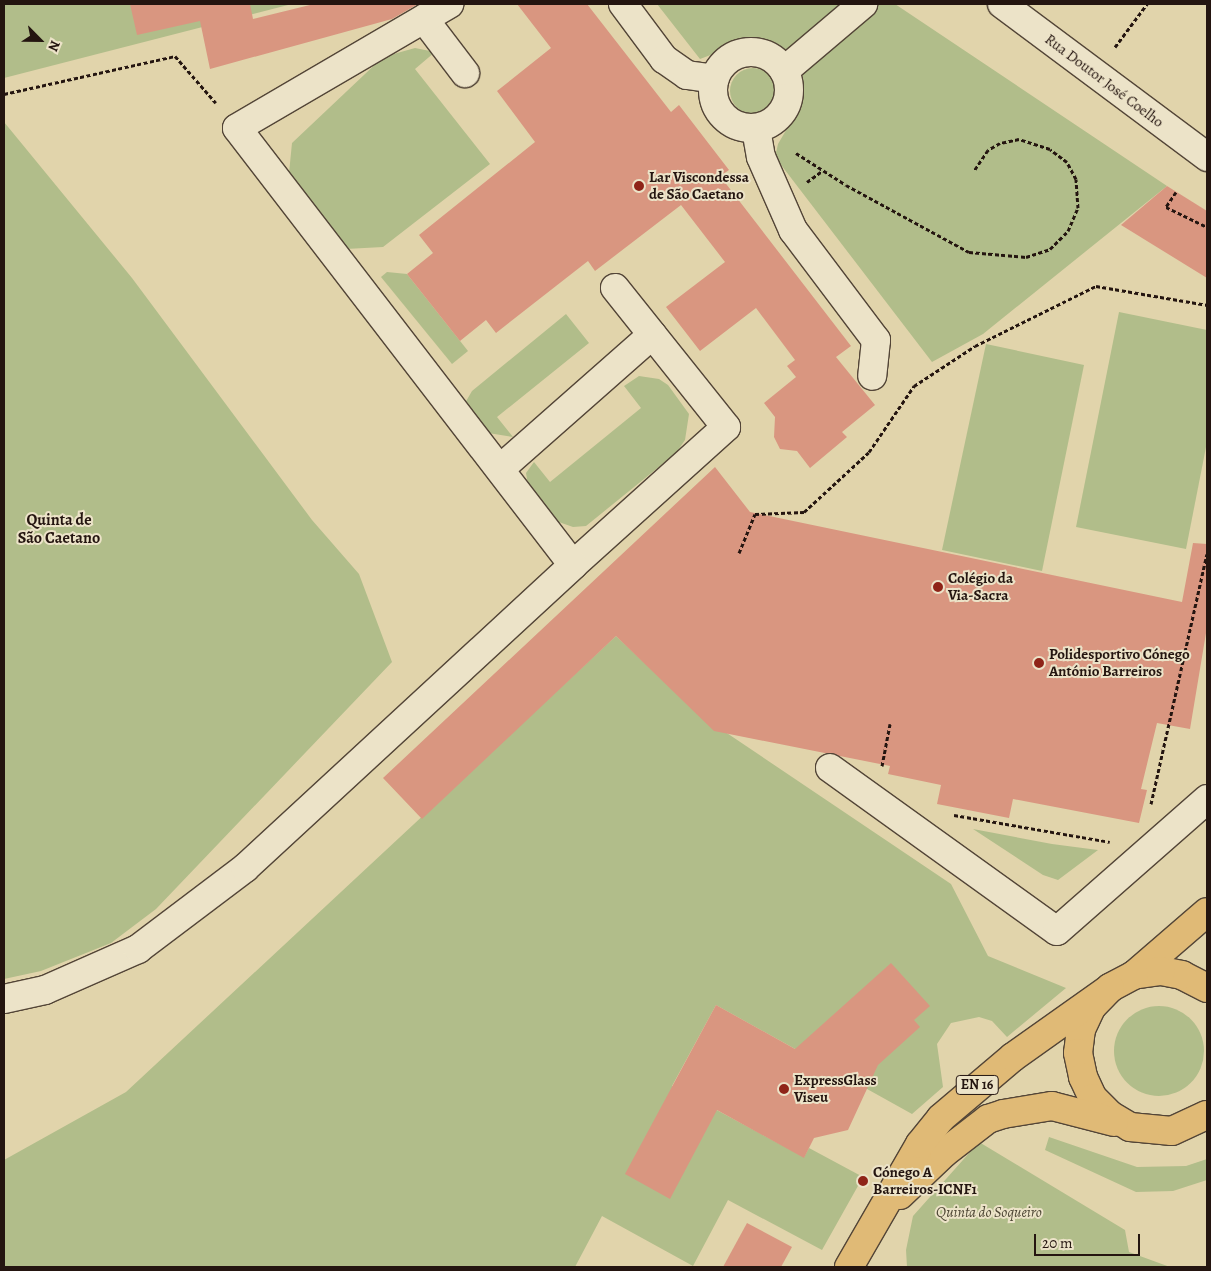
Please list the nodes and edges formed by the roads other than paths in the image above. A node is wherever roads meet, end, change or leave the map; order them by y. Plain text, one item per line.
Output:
1 (449, 4) edge
2 (622, 4) edge
3 (863, 4) edge
4 (1002, 4) edge
5 (424, 19) junction
6 (784, 71) junction
7 (465, 72) dead end
8 (715, 79) junction
9 (757, 128) junction
10 (1207, 157) edge
11 (615, 288) dead end
12 (652, 335) junction
13 (872, 376) dead end
14 (500, 469) junction
15 (573, 565) junction
16 (830, 768) dead end
17 (1207, 799) edge
18 (1207, 912) edge
19 (1134, 975) junction
20 (1110, 988) junction
21 (1207, 988) edge
22 (4, 999) edge
23 (1207, 1115) edge
24 (1130, 1127) junction
25 (879, 1216) junction
26 (849, 1267) edge

1 - 5 street
2 - 8 street
3 - 6 street
4 - 10 street, Rua Doutor José Coelho
5 - 7 street
5 - 14 street
6 - 8 street
6 - 9 street
8 - 9 street
9 - 13 street
11 - 12 street
12 - 14 street
12 - 15 street
14 - 15 street
15 - 22 street
16 - 17 street
18 - 19 main road, EN 16
19 - 20 main road, EN 16
19 - 21 main road, EN 16
20 - 24 main road, EN 16
20 - 25 main road, EN 16
23 - 24 main road, EN 16
24 - 25 main road, EN 16
25 - 26 main road, EN 16

